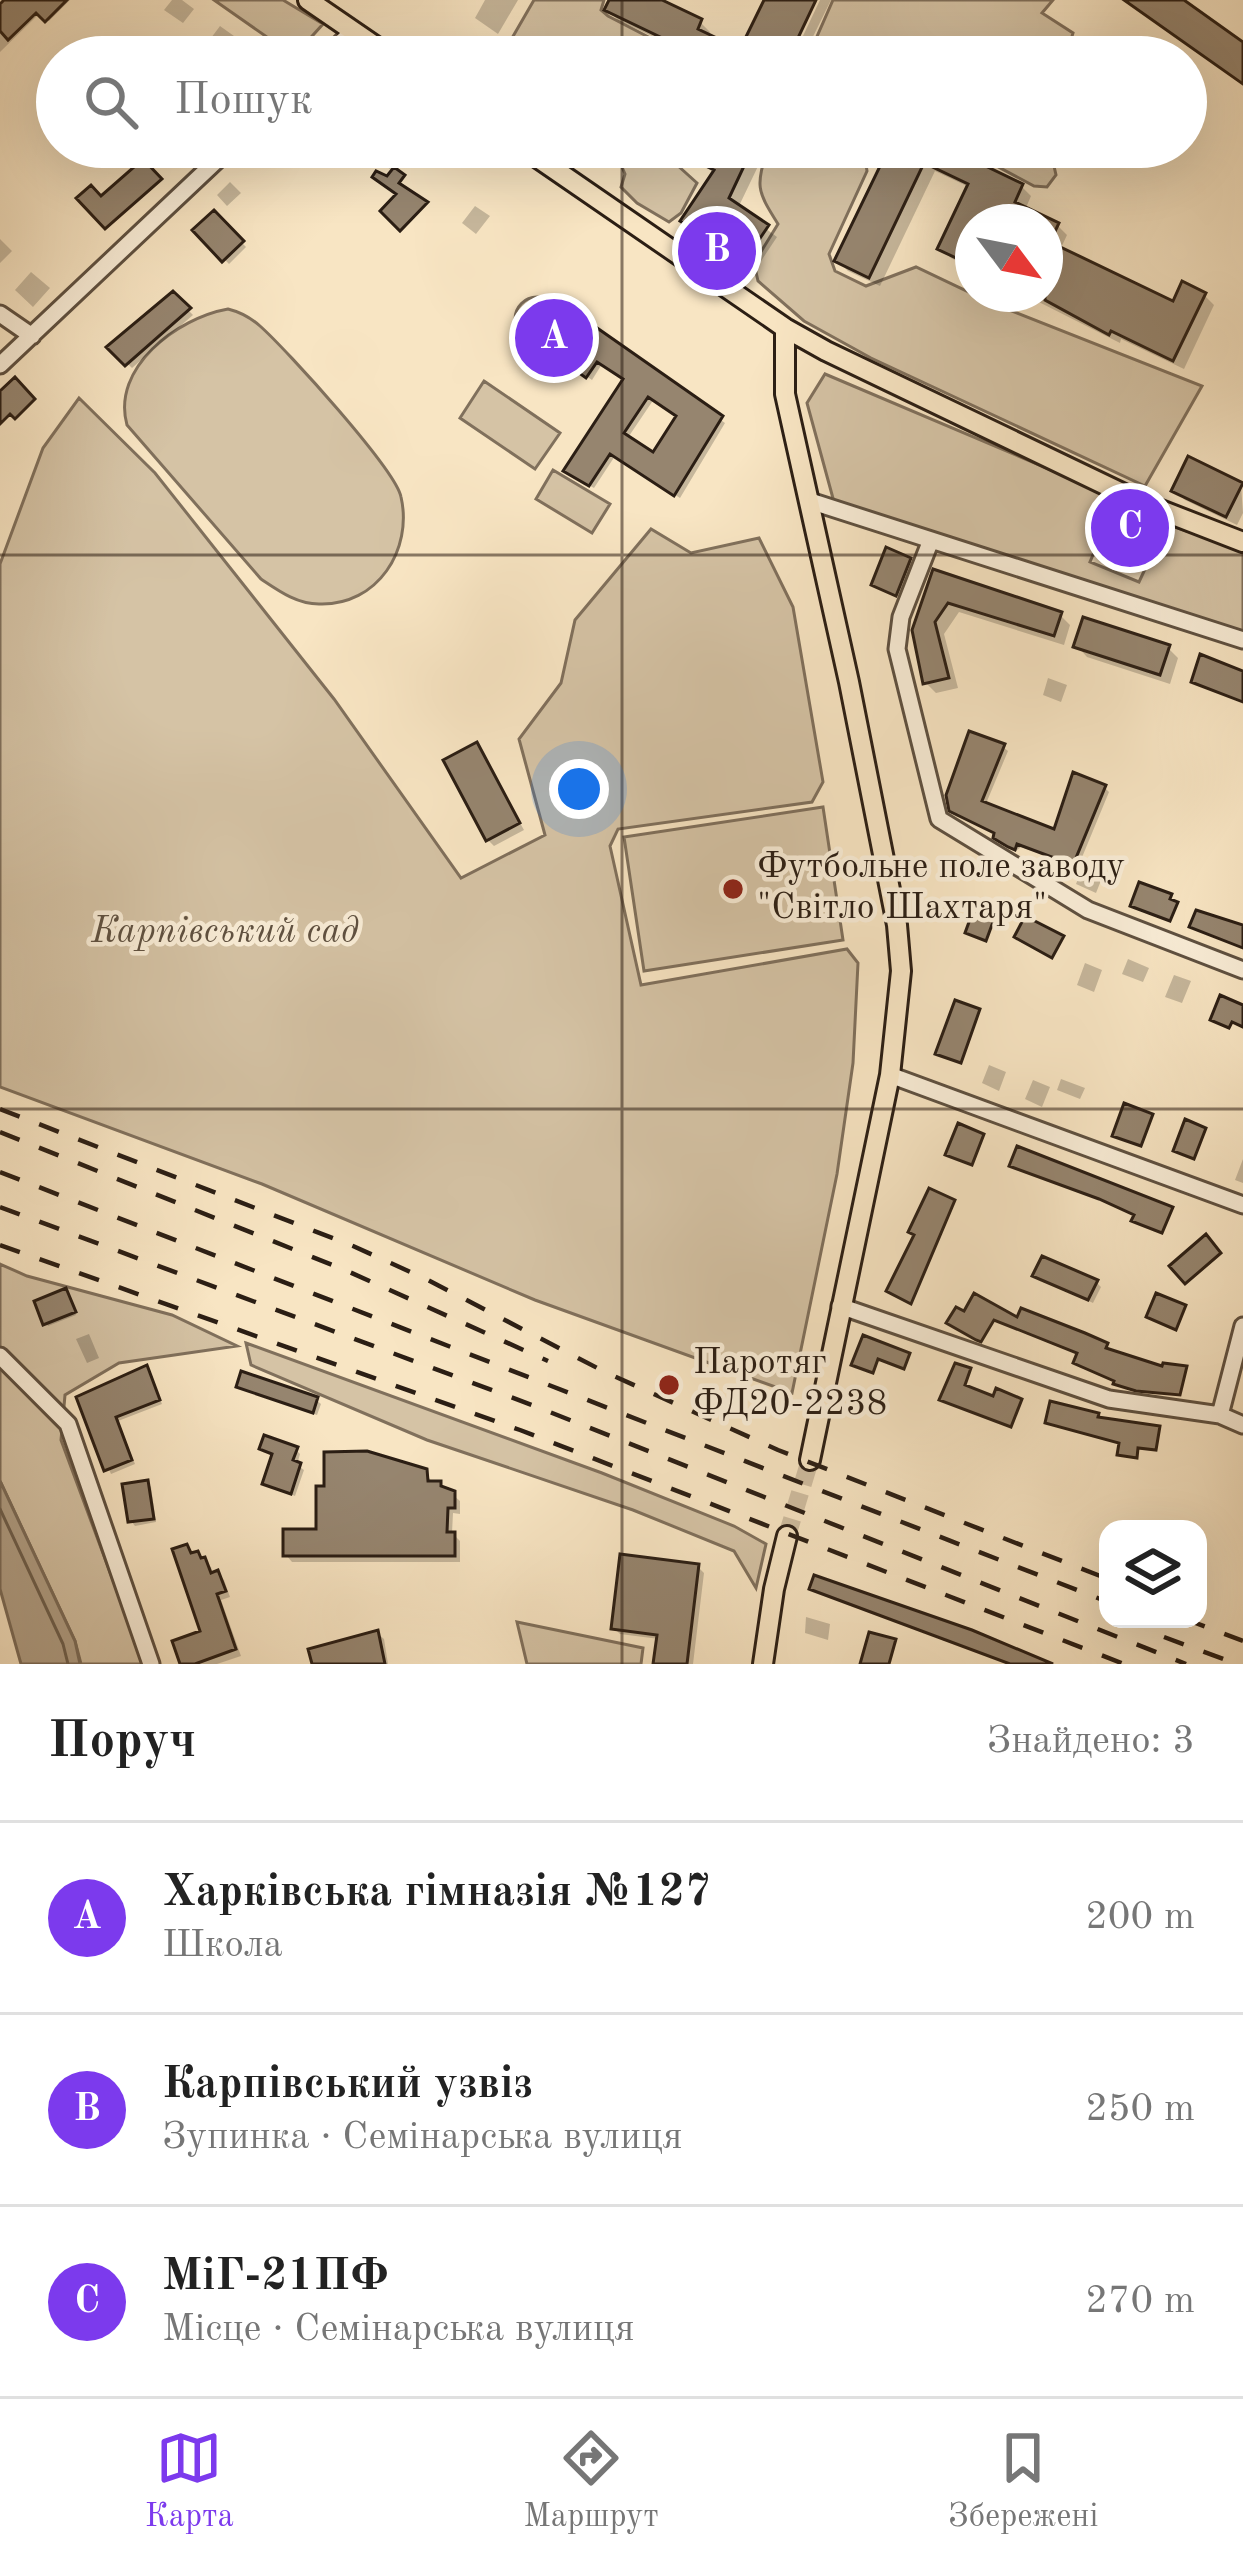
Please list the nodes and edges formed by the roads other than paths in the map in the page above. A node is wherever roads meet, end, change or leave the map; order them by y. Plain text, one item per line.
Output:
1 (316, 2) edge
2 (353, 31) junction
3 (348, 36) edge
4 (360, 36) edge
5 (209, 168) edge
6 (553, 168) edge
7 (0, 314) edge
8 (785, 328) junction
9 (32, 336) junction
10 (0, 365) edge
11 (810, 502) junction
12 (931, 540) junction
13 (1243, 542) edge
14 (1243, 640) edge
15 (1243, 970) edge
16 (890, 1075) junction
17 (1243, 1205) edge
18 (840, 1306) junction
19 (1243, 1326) edge
20 (0, 1357) edge
21 (1220, 1415) junction
22 (1243, 1425) edge
23 (810, 1460) tunnel mouth
24 (787, 1535) tunnel mouth
25 (151, 1664) edge
26 (763, 1664) edge

1 - 2 main road
2 - 3 street
2 - 4 main road
5 - 9 street
6 - 8 main road
7 - 9 street
8 - 11 main road
8 - 13 main road
9 - 10 street
11 - 12 street
11 - 16 main road
12 - 14 street
12 - 15 street
16 - 17 street
16 - 18 main road
18 - 21 street
18 - 23 main road
19 - 21 street
20 - 25 street
21 - 22 street
24 - 26 main road

